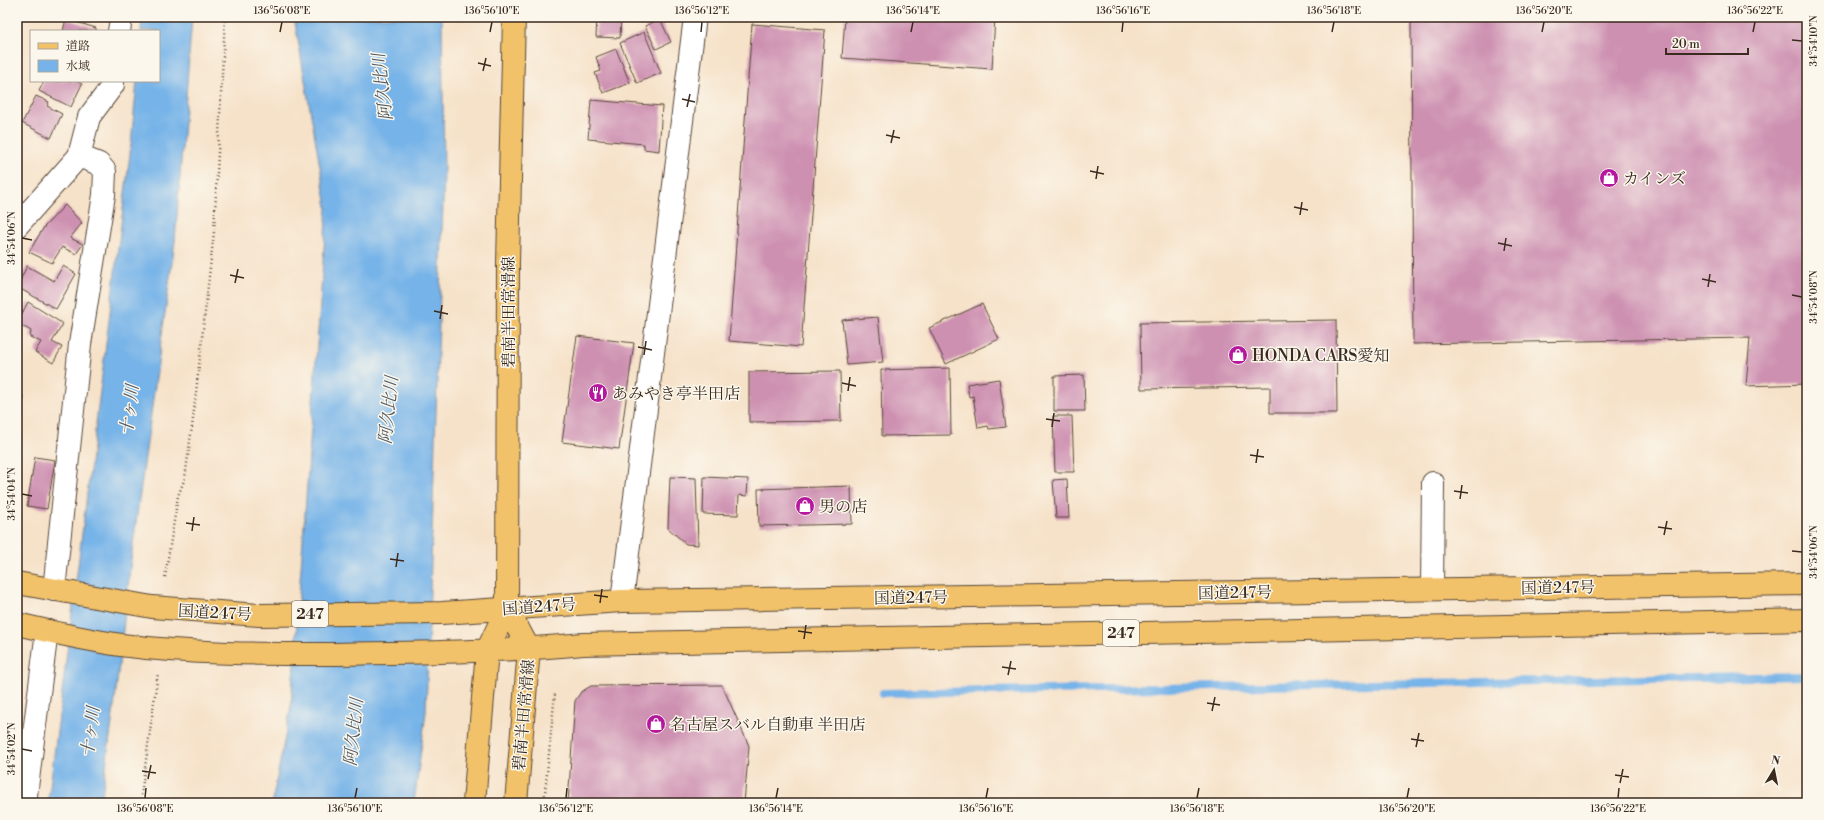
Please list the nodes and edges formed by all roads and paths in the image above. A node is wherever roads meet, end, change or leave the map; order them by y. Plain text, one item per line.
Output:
1 (226, 17) edge
2 (514, 17) edge
3 (695, 17) edge
4 (114, 82) edge
5 (79, 156) junction
6 (17, 226) edge
7 (1433, 484) dead end
8 (165, 577) dead end
9 (17, 583) edge
10 (1807, 584) edge
11 (1432, 589) junction
12 (60, 591) junction
13 (622, 601) junction
14 (507, 608) junction
15 (1807, 620) edge
16 (17, 624) edge
17 (54, 632) junction
18 (529, 649) junction
19 (487, 651) junction
20 (159, 670) dead end
21 (555, 693) dead end
22 (25, 803) edge
23 (140, 803) edge
24 (474, 803) edge
25 (516, 803) edge
26 (544, 803) edge

1 - 8 path
2 - 14 main road, 碧南半田常滑線
3 - 13 street
4 - 5 street
5 - 6 street
5 - 12 street
7 - 11 street
9 - 12 main road, 国道247号 / 247
10 - 11 main road, 国道247号 / 247
11 - 13 main road, 国道247号 / 247
12 - 14 main road, 国道247号 / 247
13 - 14 main road, 国道247号 / 247
14 - 18 main road, 碧南半田常滑線
14 - 19 main road, 碧南半田常滑線
15 - 18 main road, 247
16 - 17 main road, 247
17 - 19 main road, 247
17 - 22 street
18 - 19 main road, 247
18 - 25 main road, 碧南半田常滑線
19 - 24 main road, 碧南半田常滑線
20 - 23 path
21 - 26 path

